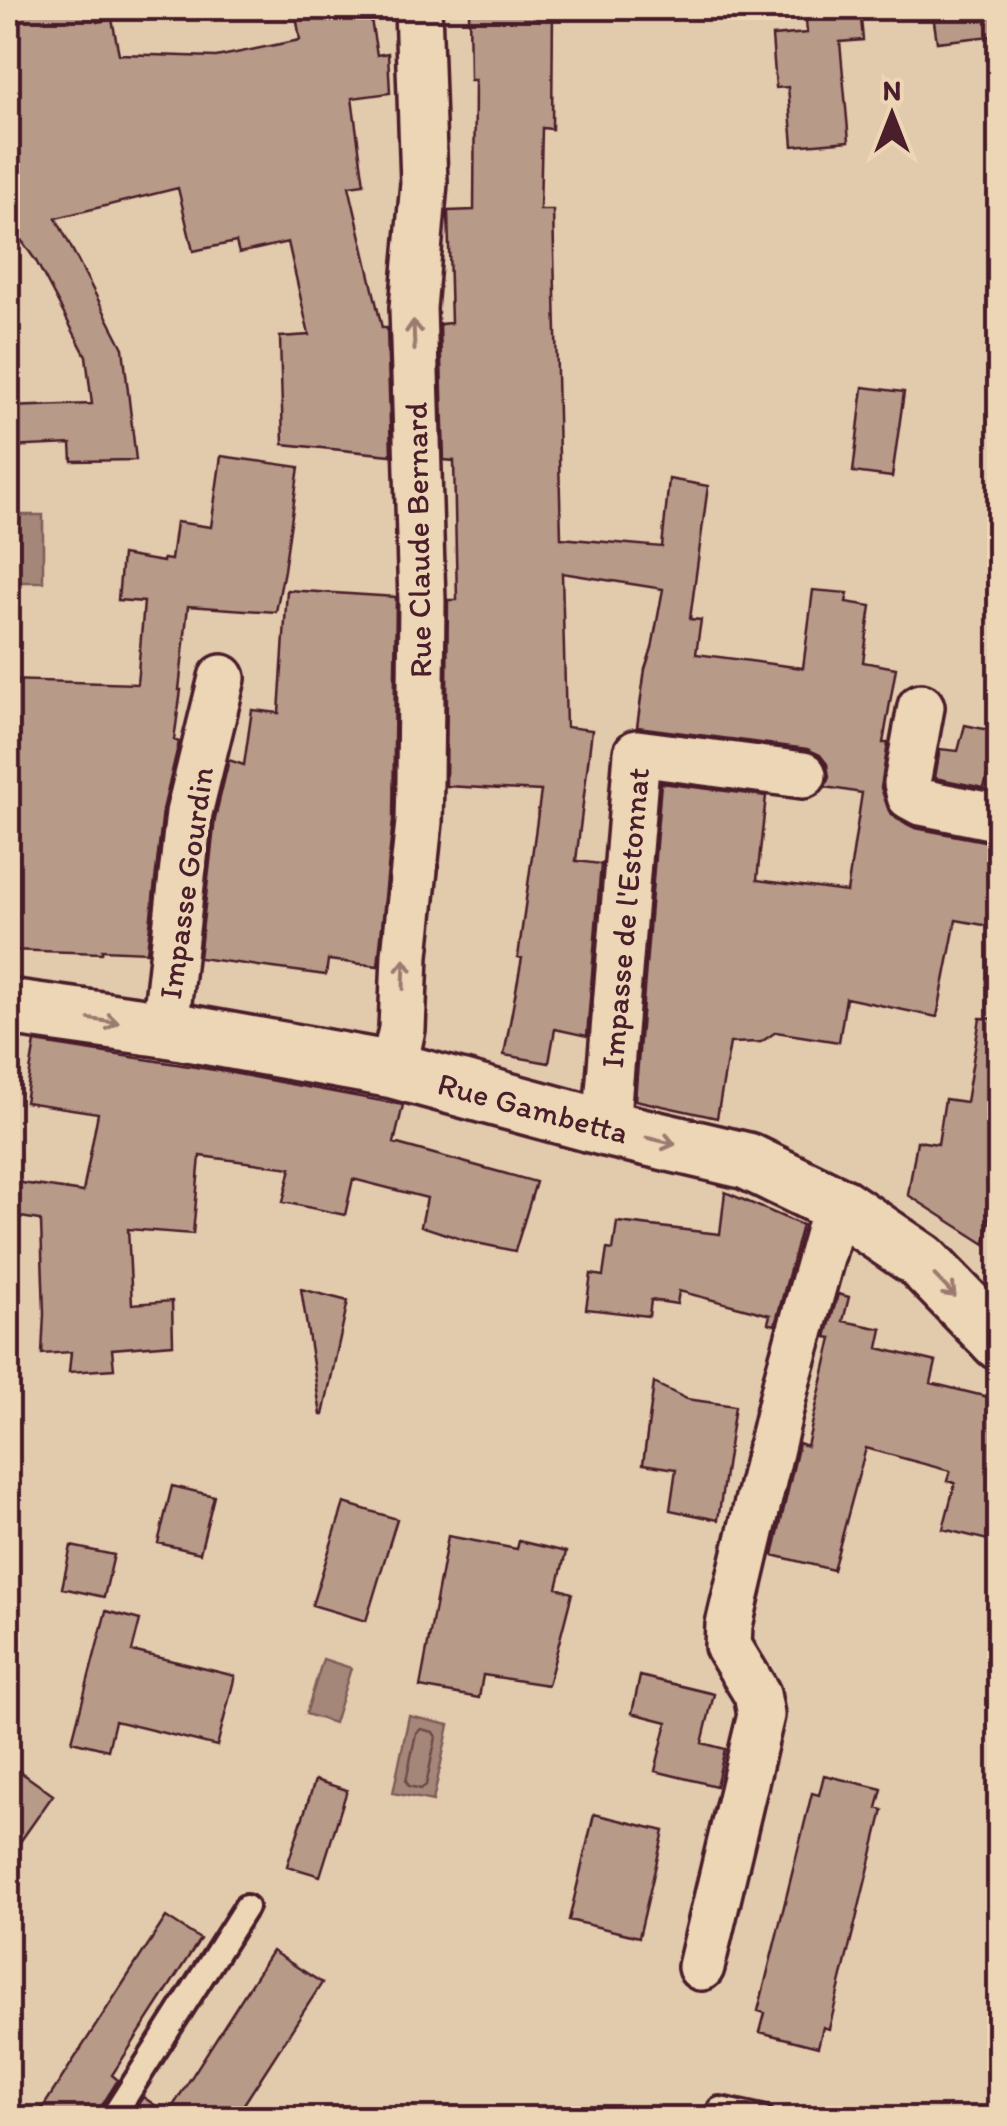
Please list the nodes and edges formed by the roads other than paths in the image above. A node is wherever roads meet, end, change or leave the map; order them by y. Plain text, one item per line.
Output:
1 (418, 8) edge
2 (222, 678) dead end
3 (922, 707) dead end
4 (803, 775) dead end
5 (1000, 818) edge
6 (8, 1007) edge
7 (165, 1029) junction
8 (392, 1070) junction
9 (606, 1128) junction
10 (836, 1204) junction
11 (1000, 1342) edge
12 (246, 1907) dead end
13 (701, 1967) dead end
14 (112, 2118) edge
15 (718, 2118) edge
16 (762, 2118) edge

8 -> 1 street, Rue Claude Bernard
2 - 7 street, Impasse Gourdin
3 - 5 street
4 - 9 street, Impasse de l'Estonnat
6 -> 7 street, Rue Gambetta
7 - 8 street, Rue Gambetta
8 - 9 street, Rue Gambetta
9 -> 10 street, Rue Gambetta
10 -> 11 street, Rue Gambetta
10 - 13 street
12 - 14 lane
15 - 16 lane

